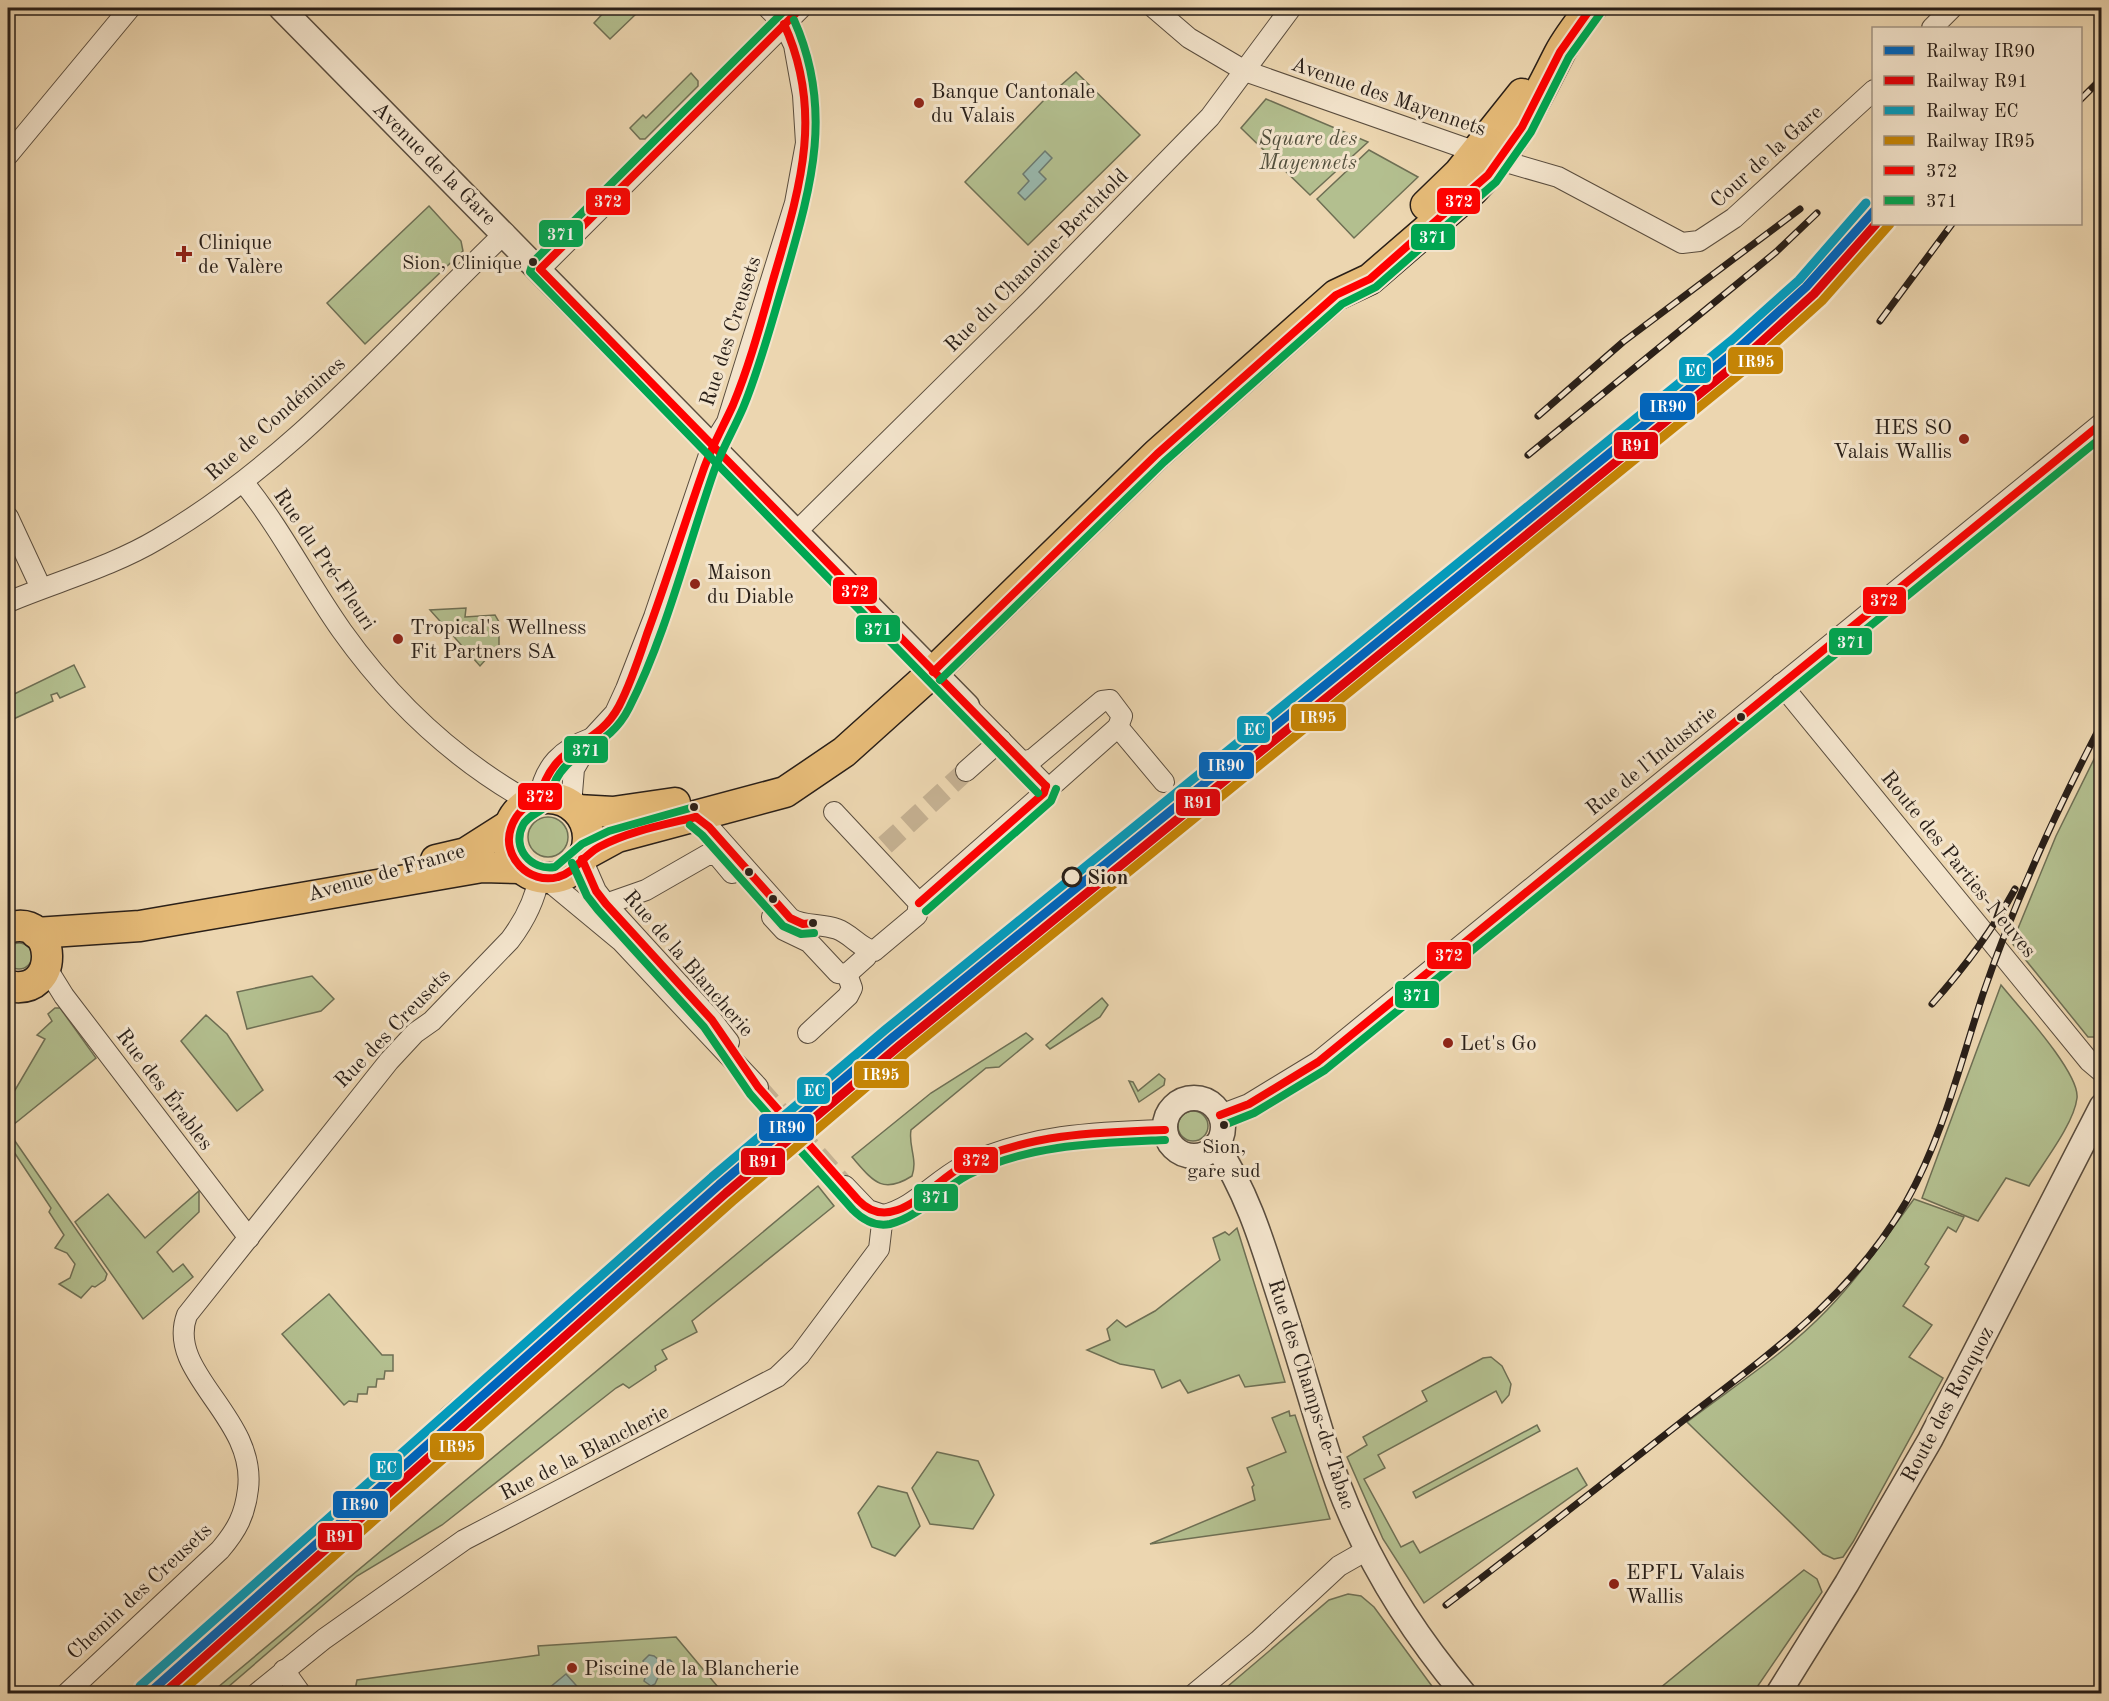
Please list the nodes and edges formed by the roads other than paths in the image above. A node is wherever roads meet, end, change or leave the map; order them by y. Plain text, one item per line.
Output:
1 (130, 8) edge
2 (280, 8) edge
3 (768, 8) edge
4 (801, 8) edge
5 (1154, 8) edge
6 (1291, 8) edge
7 (1591, 8) edge
8 (1952, 8) edge
9 (784, 24) junction
10 (1933, 27) edge
11 (1245, 71) junction
12 (1872, 92) edge
13 (8, 155) edge
14 (1488, 156) junction
15 (505, 232) junction
16 (1682, 243) joint
17 (540, 269) junction
18 (2102, 423) edge
19 (712, 446) junction
20 (244, 483) junction
21 (8, 518) edge
22 (796, 532) junction
23 (41, 588) junction
24 (8, 602) edge
25 (933, 672) junction
26 (1781, 684) junction
27 (967, 706) joint
28 (1118, 727) junction
29 (592, 738) junction
30 (1001, 740) junction
31 (1022, 762) junction
32 (814, 770) junction
33 (966, 771) tunnel mouth
34 (1164, 782) dead end
35 (1046, 786) junction
36 (534, 800) junction
37 (574, 807) junction
38 (834, 813) dead end
39 (702, 822) junction
40 (510, 825) junction
41 (707, 855) junction
42 (583, 857) junction
43 (535, 874) junction
44 (291, 899) junction
45 (919, 903) junction
46 (606, 904) junction
47 (17, 926) edge
48 (140, 926) junction
49 (865, 948) junction
50 (46, 966) junction
51 (848, 974) junction
52 (8, 986) edge
53 (808, 1033) dead end
54 (2102, 1072) edge
55 (2102, 1106) edge
56 (1220, 1115) junction
57 (1165, 1130) junction
58 (1216, 1145) junction
59 (845, 1186) tunnel mouth
60 (890, 1213) junction
61 (249, 1238) junction
62 (1367, 1550) junction
63 (284, 1670) junction
64 (66, 1694) edge
65 (256, 1694) edge
66 (301, 1694) edge
67 (1194, 1694) edge
68 (1464, 1694) edge
69 (1778, 1694) edge

1 - 13 street
2 - 15 street, Avenue de la Gare
3 - 9 street
4 - 9 street
5 - 11 street, Avenue des Mayennets
6 - 11 street, Rue du Chanoine-Berchtold
7 - 14 main road
8 - 10 street
9 - 17 street
9 - 19 street, Rue des Creusets
11 - 14 street, Avenue des Mayennets
11 - 22 street, Rue du Chanoine-Berchtold
12 - 16 street, Cour de la Gare
14 - 16 street, Avenue des Mayennets
14 - 25 main road
15 - 17 street, Avenue de la Gare
15 - 20 street, Rue de Condémines
17 - 19 street, Avenue de la Gare
18 - 26 street, Rue de l'Industrie
19 - 22 street, Avenue de la Gare
19 - 29 street, Rue des Creusets
20 - 23 street, Rue de Condémines
20 - 36 street, Rue du Pré-Fleuri
21 - 23 street
22 - 25 street, Avenue de la Gare
23 - 24 street, Rue de Condémines
25 - 27 street, Avenue de la Gare
25 - 32 main road
26 - 54 street, Route des Parties-Neuves
26 - 56 street, Rue de l'Industrie
27 - 30 street
28 - 31 street
28 - 34 street
28 - 35 street
29 - 36 street, Rue des Creusets
29 - 37 street, Rue des Creusets
30 - 31 street
30 - 33 street
31 - 35 street
32 - 37 main road
32 - 39 main road
35 - 45 street
36 - 37 main road
36 - 40 main road
37 - 42 main road
38 - 45 street
39 - 41 street
39 - 42 main road
39 - 49 street
40 - 43 main road
40 - 44 main road, Avenue de France
41 - 46 street
41 - 51 street
42 - 43 main road
42 - 46 street, Rue de la Blancherie
43 - 44 main road, Avenue de France
43 - 46 street, Rue de la Blancherie
43 - 61 street, Rue des Creusets
44 - 48 main road, Avenue de France
45 - 49 street
47 - 48 main road, Avenue de France
47 - 50 main road
48 - 50 main road, Avenue de France
49 - 51 street
50 - 52 main road, Avenue de France
50 - 61 street, Rue des Érables
51 - 53 street
55 - 69 street, Route des Ronquoz
56 - 57 street
56 - 58 street
57 - 58 street
57 - 60 street
58 - 62 street, Rue des Champs-de-Tabac
59 - 60 street
60 - 63 street, Rue de la Blancherie
61 - 64 street, Chemin des Creusets
62 - 67 street
62 - 68 street, Rue des Champs-de-Tabac
63 - 65 street, Rue de la Blancherie
63 - 66 street

